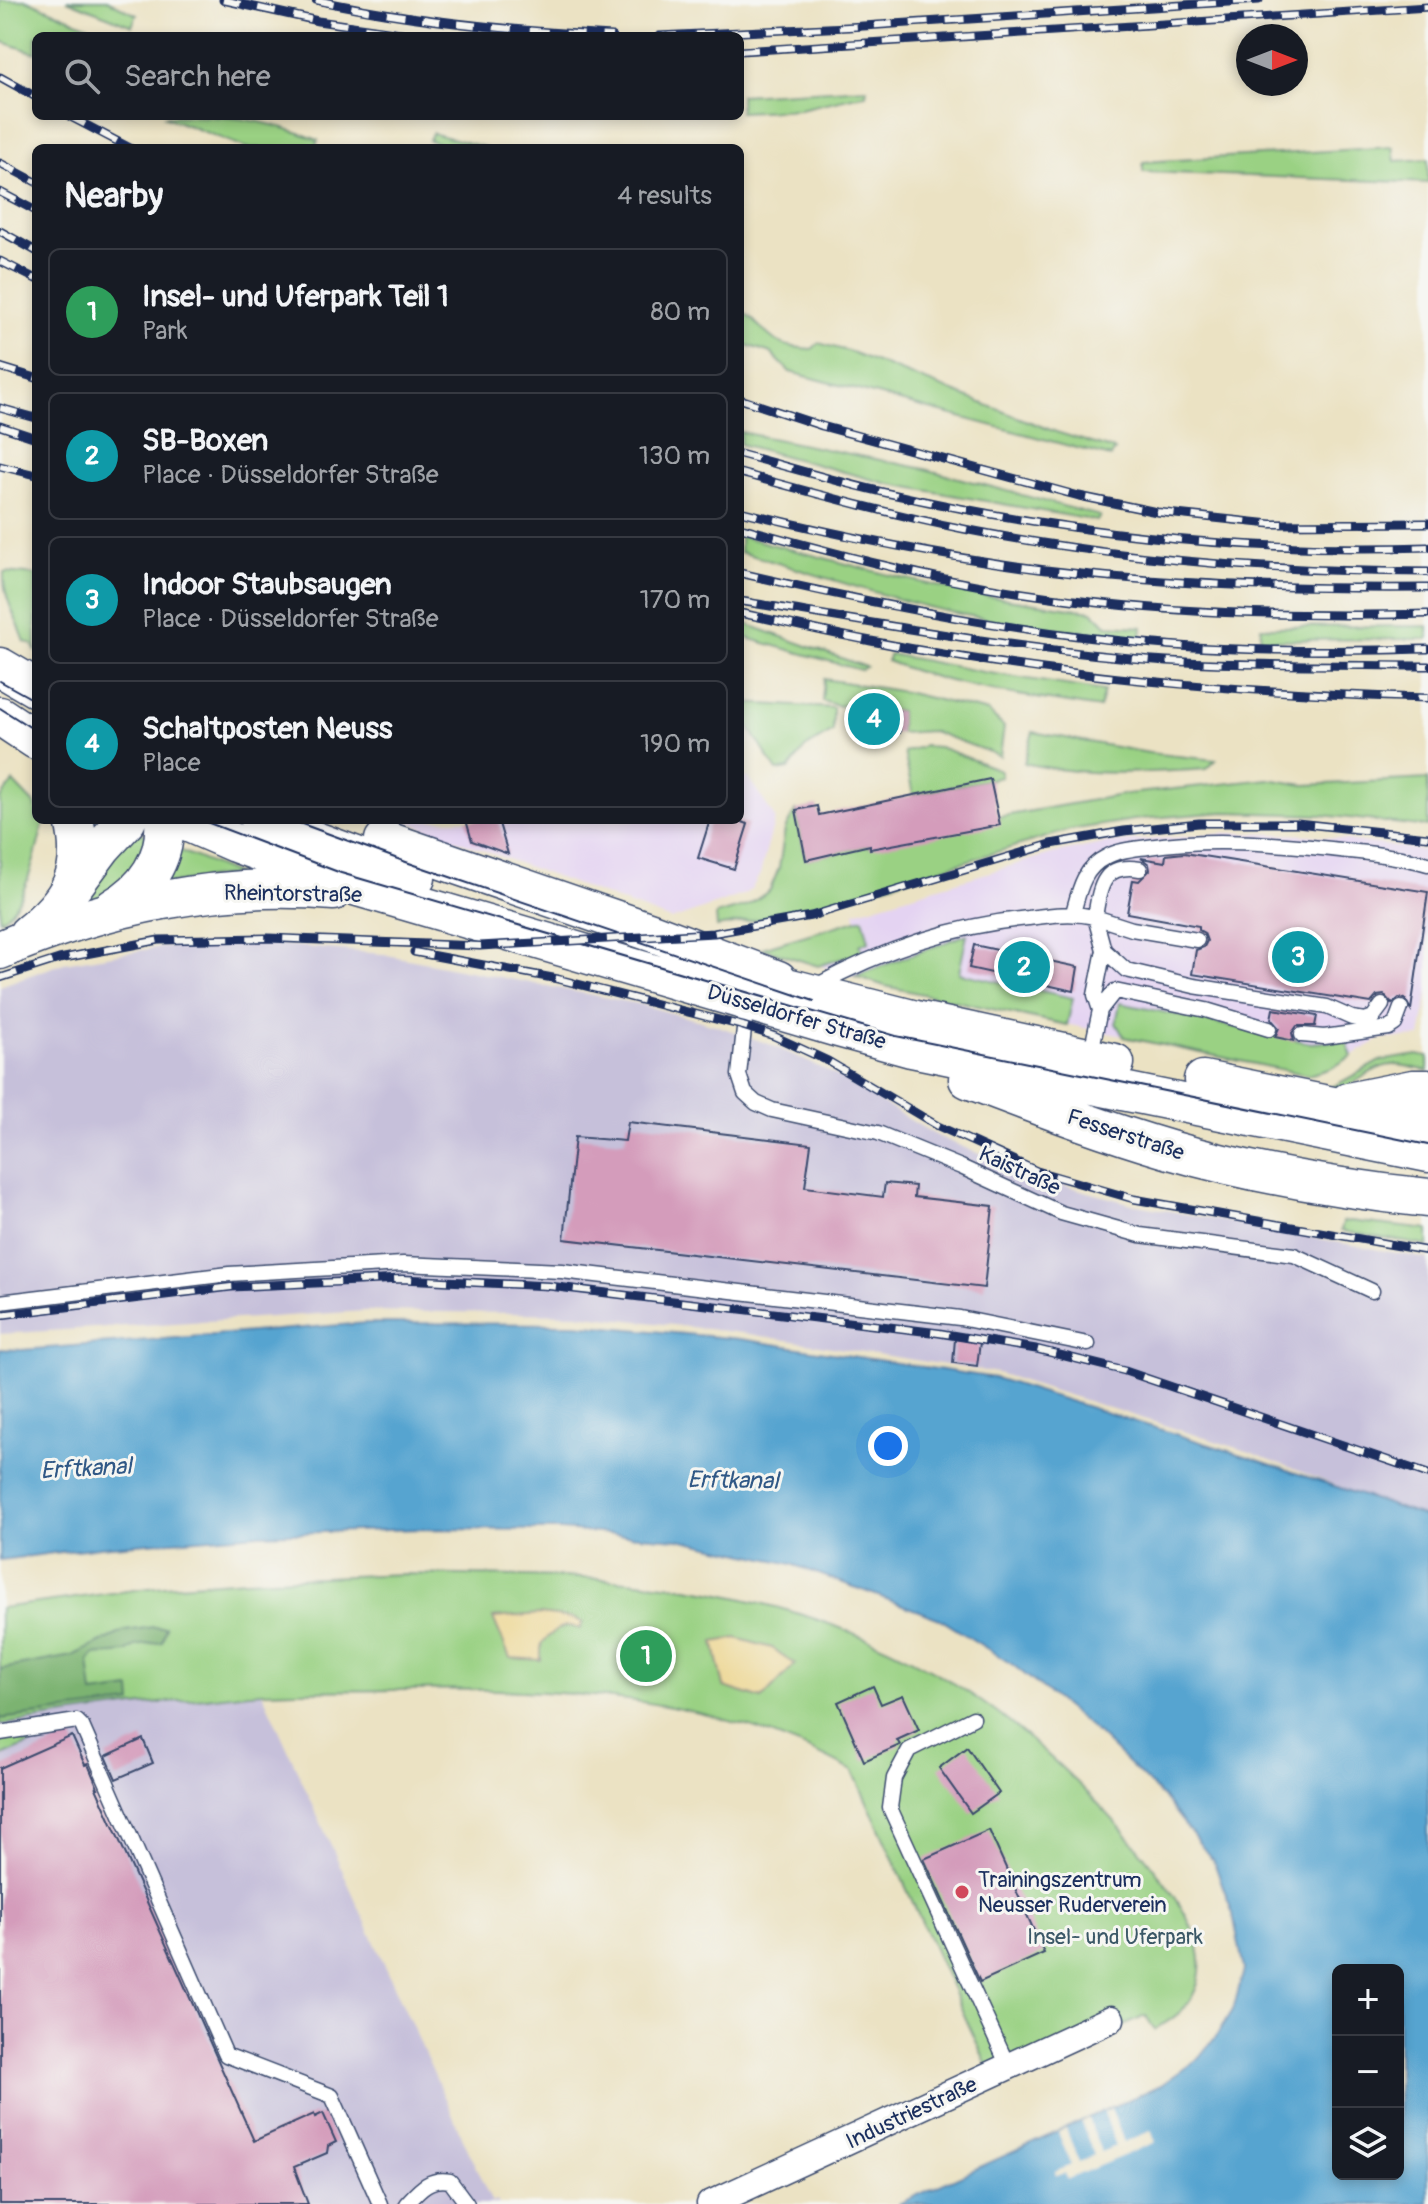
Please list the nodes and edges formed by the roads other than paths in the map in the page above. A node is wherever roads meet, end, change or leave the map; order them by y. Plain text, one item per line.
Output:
1 (0, 667) edge
2 (32, 686) edge
3 (75, 824) edge
4 (123, 824) edge
5 (164, 824) edge
6 (192, 824) edge
7 (270, 824) edge
8 (340, 824) edge
9 (1428, 864) edge
10 (1140, 869) dead end
11 (72, 887) junction
12 (392, 896) junction
13 (1073, 913) junction
14 (101, 915) junction
15 (1095, 917) junction
16 (1197, 940) dead end
17 (4, 948) edge
18 (1104, 950) junction
19 (807, 991) junction
20 (747, 1002) junction
21 (1382, 1005) dead end
22 (1401, 1008) dead end
23 (1100, 1010) junction
24 (835, 1027) junction
25 (1269, 1029) dead end
26 (1302, 1035) dead end
27 (1090, 1057) junction
28 (1428, 1089) edge
29 (1277, 1095) junction
30 (1428, 1125) edge
31 (1428, 1153) edge
32 (1428, 1198) edge
33 (1372, 1291) dead end
34 (0, 1302) edge
35 (1088, 1344) dead end
36 (973, 1718) dead end
37 (0, 1733) edge
38 (1111, 2019) dead end
39 (1008, 2066) junction
40 (380, 2204) edge
41 (406, 2204) edge
42 (467, 2204) edge
43 (710, 2204) edge

1 - 2 main road
3 - 11 main road, Rheintorstraße
4 - 11 main road
5 - 14 main road, Rheintorstraße
6 - 12 main road, Düsseldorfer Straße
7 - 19 main road, Düsseldorfer Straße
8 - 19 main road, Düsseldorfer Straße
9 - 13 lane
10 - 15 lane
11 - 17 main road, Rheintorstraße
12 - 14 main road, Rheintorstraße
12 - 20 main road, Düsseldorfer Straße
13 - 15 lane
13 - 19 lane
14 - 17 main road, Rheintorstraße
15 - 16 lane
15 - 18 lane
18 - 21 lane
18 - 23 lane
19 - 27 main road, Düsseldorfer Straße
20 - 24 main road, Düsseldorfer Straße
20 - 33 lane, Kaistraße
22 - 26 lane
23 - 25 lane
23 - 27 lane
24 - 31 main road, Düsseldorfer Straße
24 - 32 main road, Fesserstraße
27 - 29 main road, Düsseldorfer Straße
28 - 29 main road
29 - 30 main road, Düsseldorfer Straße
34 - 35 lane
36 - 39 lane
37 - 40 lane
38 - 39 street, Industriestraße
39 - 43 street, Industriestraße
41 - 42 lane

